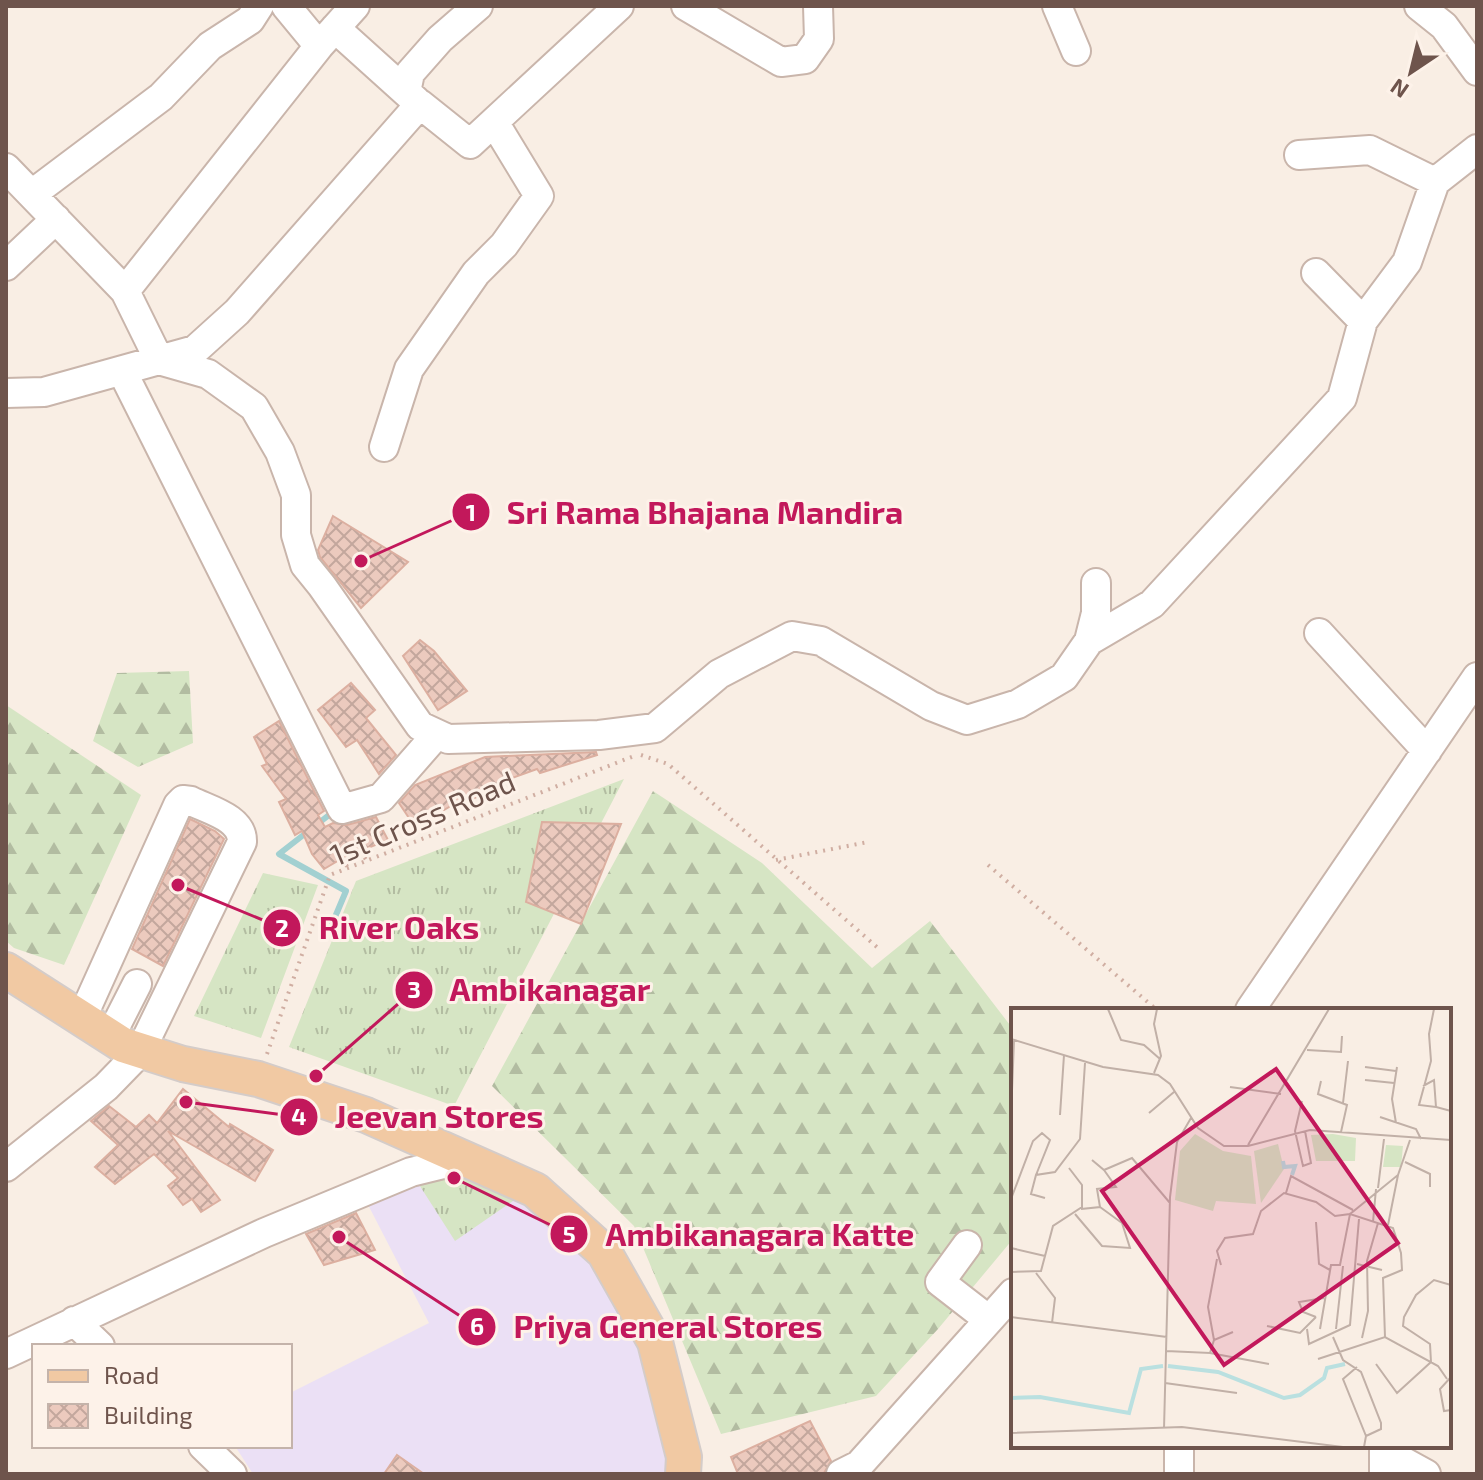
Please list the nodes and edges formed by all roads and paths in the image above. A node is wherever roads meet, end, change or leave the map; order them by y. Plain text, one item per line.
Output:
1 (259, 6) edge
2 (286, 6) edge
3 (355, 6) edge
4 (478, 6) edge
5 (619, 6) edge
6 (686, 6) edge
7 (818, 6) edge
8 (1057, 6) edge
9 (1419, 6) edge
10 (327, 37) junction
11 (1076, 51) dead end
12 (1477, 71) edge
13 (413, 98) junction
14 (494, 122) junction
15 (1477, 149) edge
16 (1299, 155) dead end
17 (6, 168) edge
18 (1435, 182) junction
19 (32, 194) junction
20 (56, 219) junction
21 (6, 266) edge
22 (1316, 273) dead end
23 (125, 291) junction
24 (1363, 321) junction
25 (159, 360) junction
26 (122, 371) junction
27 (6, 393) edge
28 (384, 447) dead end
29 (1096, 583) dead end
30 (1319, 633) dead end
31 (1089, 641) junction
32 (1477, 677) edge
33 (437, 734) junction
34 (1427, 751) junction
35 (868, 842) dead end
36 (360, 851) dead end
37 (342, 858) dead end
38 (776, 860) junction
39 (367, 861) junction
40 (988, 865) dead end
41 (348, 868) junction
42 (878, 948) dead end
43 (6, 970) edge
44 (137, 984) dead end
45 (1155, 1008) edge
46 (1251, 1008) edge
47 (95, 1029) junction
48 (140, 1052) junction
49 (258, 1079) junction
50 (468, 1158) junction
51 (6, 1167) edge
52 (967, 1245) dead end
53 (1011, 1295) edge
54 (989, 1320) junction
55 (74, 1321) junction
56 (98, 1344) edge
57 (6, 1354) edge
58 (205, 1448) edge
59 (1179, 1448) edge
60 (232, 1474) edge
61 (683, 1474) edge
62 (841, 1474) edge
63 (1179, 1474) edge
64 (1384, 1474) edge
65 (1426, 1474) edge

1 - 19 street
2 - 10 street
3 - 10 street
4 - 13 street
5 - 14 street
6 - 7 street
8 - 11 street
9 - 12 street
10 - 13 street
10 - 23 street
13 - 14 street
13 - 25 street
14 - 28 street
15 - 18 street
16 - 18 street
17 - 19 street
18 - 24 street
19 - 20 street
20 - 21 street
20 - 23 street
22 - 24 street
23 - 25 street
24 - 31 street
25 - 26 street
25 - 33 street
26 - 27 street
26 - 33 street
29 - 31 street
30 - 34 street
31 - 33 street
32 - 34 street
34 - 46 street
35 - 38 path
36 - 39 path
37 - 41 path
38 - 39 path, 1st Cross Road
38 - 42 path
39 - 41 path, 1st Cross Road
40 - 45 path
41 - 49 path, 1st Cross Road
43 - 47 main road
44 - 47 street
47 - 48 main road
47 - 48 street
48 - 49 main road
48 - 51 street
49 - 50 main road
50 - 55 street
50 - 61 main road
52 - 54 street
53 - 54 street
54 - 62 street
55 - 56 street
55 - 57 street
58 - 60 street
59 - 63 street
64 - 65 street

